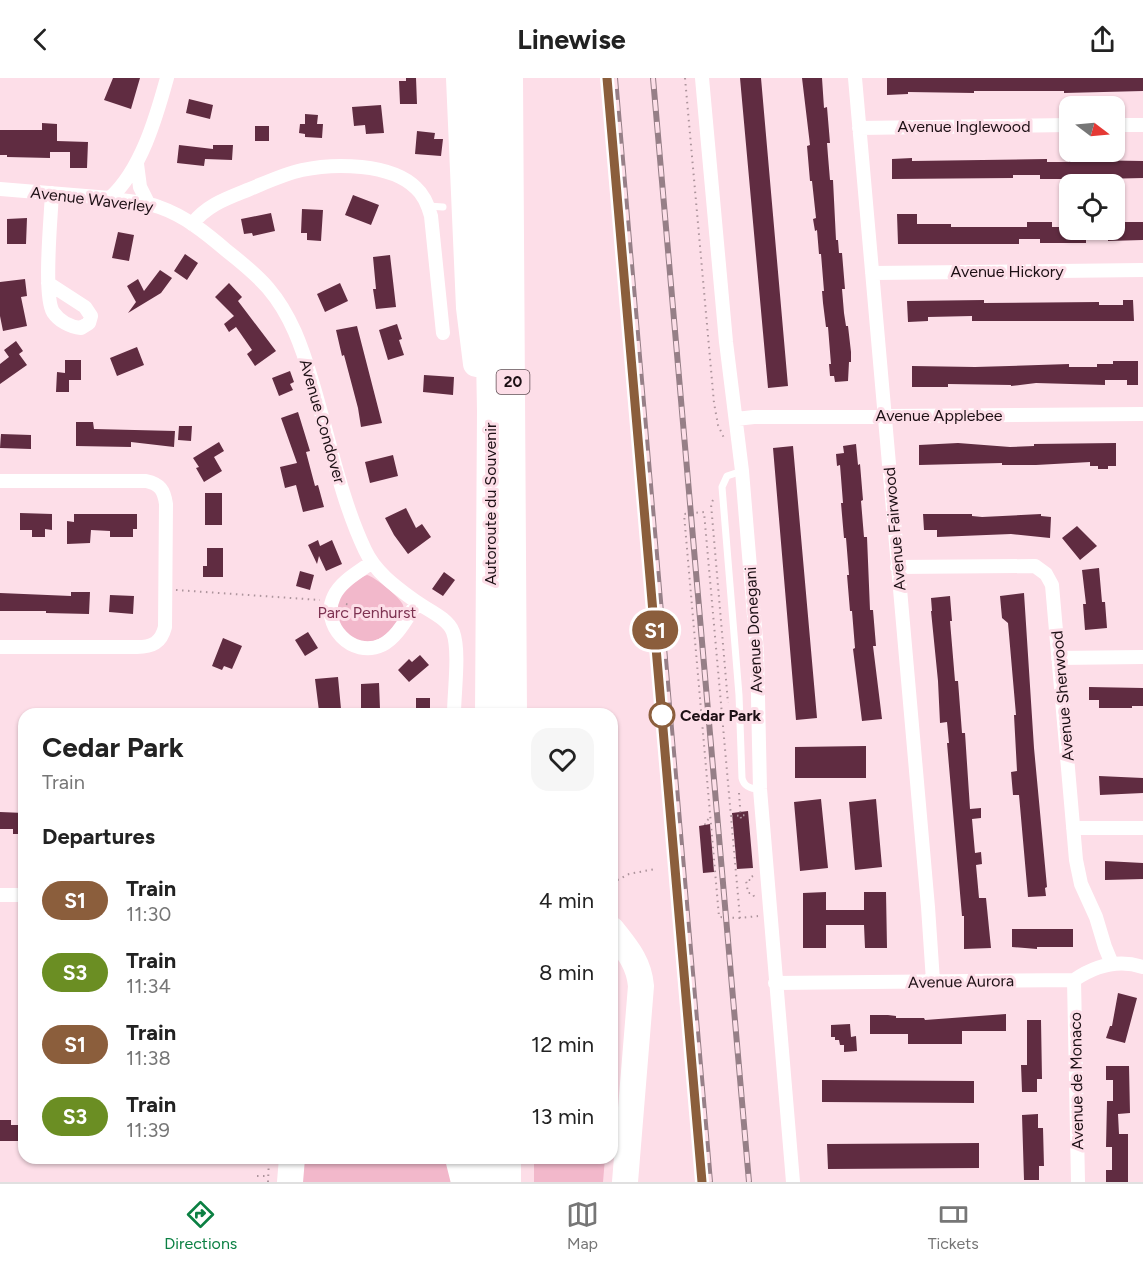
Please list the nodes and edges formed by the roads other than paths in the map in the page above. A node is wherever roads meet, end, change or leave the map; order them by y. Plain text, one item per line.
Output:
1 (167, 78) edge
2 (459, 78) edge
3 (484, 78) edge
4 (510, 78) edge
5 (520, 78) edge
6 (702, 78) edge
7 (855, 78) edge
8 (511, 121) junction
9 (1059, 125) edge
10 (1125, 125) edge
11 (1143, 125) edge
12 (859, 128) junction
13 (137, 164) junction
14 (0, 189) edge
15 (52, 193) junction
16 (110, 198) junction
17 (148, 203) junction
18 (443, 207) dead end
19 (429, 211) junction
20 (192, 224) junction
21 (1143, 270) edge
22 (872, 273) junction
23 (48, 283) dead end
24 (443, 333) dead end
25 (1143, 414) edge
26 (884, 416) junction
27 (736, 418) junction
28 (742, 471) junction
29 (0, 481) edge
30 (490, 486) junction
31 (372, 562) junction
32 (897, 567) junction
33 (417, 603) junction
34 (514, 643) junction
35 (0, 648) edge
36 (1143, 657) edge
37 (1059, 658) junction
38 (454, 708) edge
39 (488, 708) edge
40 (514, 708) edge
41 (527, 708) edge
42 (760, 789) junction
43 (1073, 828) junction
44 (1143, 828) edge
45 (0, 895) edge
46 (18, 895) edge
47 (618, 938) edge
48 (1112, 963) junction
49 (618, 964) edge
50 (1143, 967) edge
51 (1074, 980) junction
52 (933, 981) junction
53 (775, 983) junction
54 (618, 1098) edge
55 (286, 1164) edge
56 (460, 1164) edge
57 (483, 1164) edge
58 (508, 1164) edge
59 (612, 1164) edge
60 (274, 1175) edge
61 (464, 1182) edge
62 (483, 1182) edge
63 (508, 1182) edge
64 (611, 1182) edge
65 (625, 1182) edge
66 (793, 1182) edge
67 (1078, 1182) edge

1 - 13 street
2 - 30 highway
3 - 30 highway, Autoroute du Souvenir / 20
4 - 8 highway, Autoroute du Souvenir / 20
5 - 8 highway
6 - 27 street, Avenue Donegani
7 - 12 street, Avenue Fairwood
8 - 34 highway, Autoroute du Souvenir / 20
9 - 12 street, Avenue Inglewood
10 - 11 street
12 - 22 street, Avenue Fairwood
13 - 16 street
13 - 17 street
14 - 15 street, Avenue Waverley
15 - 16 street, Avenue Waverley
15 - 23 street
16 - 17 street, Avenue Waverley
17 - 20 street, Avenue Waverley
18 - 19 lane
19 - 20 street
19 - 24 street
20 - 31 street, Avenue Condover
21 - 22 street, Avenue Hickory
22 - 26 street, Avenue Fairwood
25 - 26 street, Avenue Applebee
26 - 27 street, Avenue Applebee
26 - 32 street, Avenue Fairwood
27 - 28 street, Avenue Donegani
28 - 42 street, Avenue Donegani
28 - 42 lane
29 - 35 street
30 - 39 highway, Autoroute du Souvenir / 20
31 - 33 street, Avenue Condover
31 - 33 street
32 - 37 street, Avenue Sherwood
32 - 52 street, Avenue Fairwood
33 - 38 street, Avenue Condover
34 - 40 highway, Autoroute du Souvenir / 20
34 - 41 highway
36 - 37 street
37 - 43 street, Avenue Sherwood
42 - 53 street, Avenue Donegani
43 - 44 street
43 - 48 street, Avenue Sherwood
45 - 46 street
47 - 65 highway
48 - 50 street, Avenue Aurora
48 - 51 street, Avenue Aurora
49 - 54 highway
51 - 52 street, Avenue Aurora
51 - 67 street, Avenue de Monaco
52 - 53 street, Avenue Aurora
53 - 66 street, Avenue Donegani
55 - 60 highway
56 - 61 highway
57 - 62 highway
58 - 63 highway
59 - 64 highway

